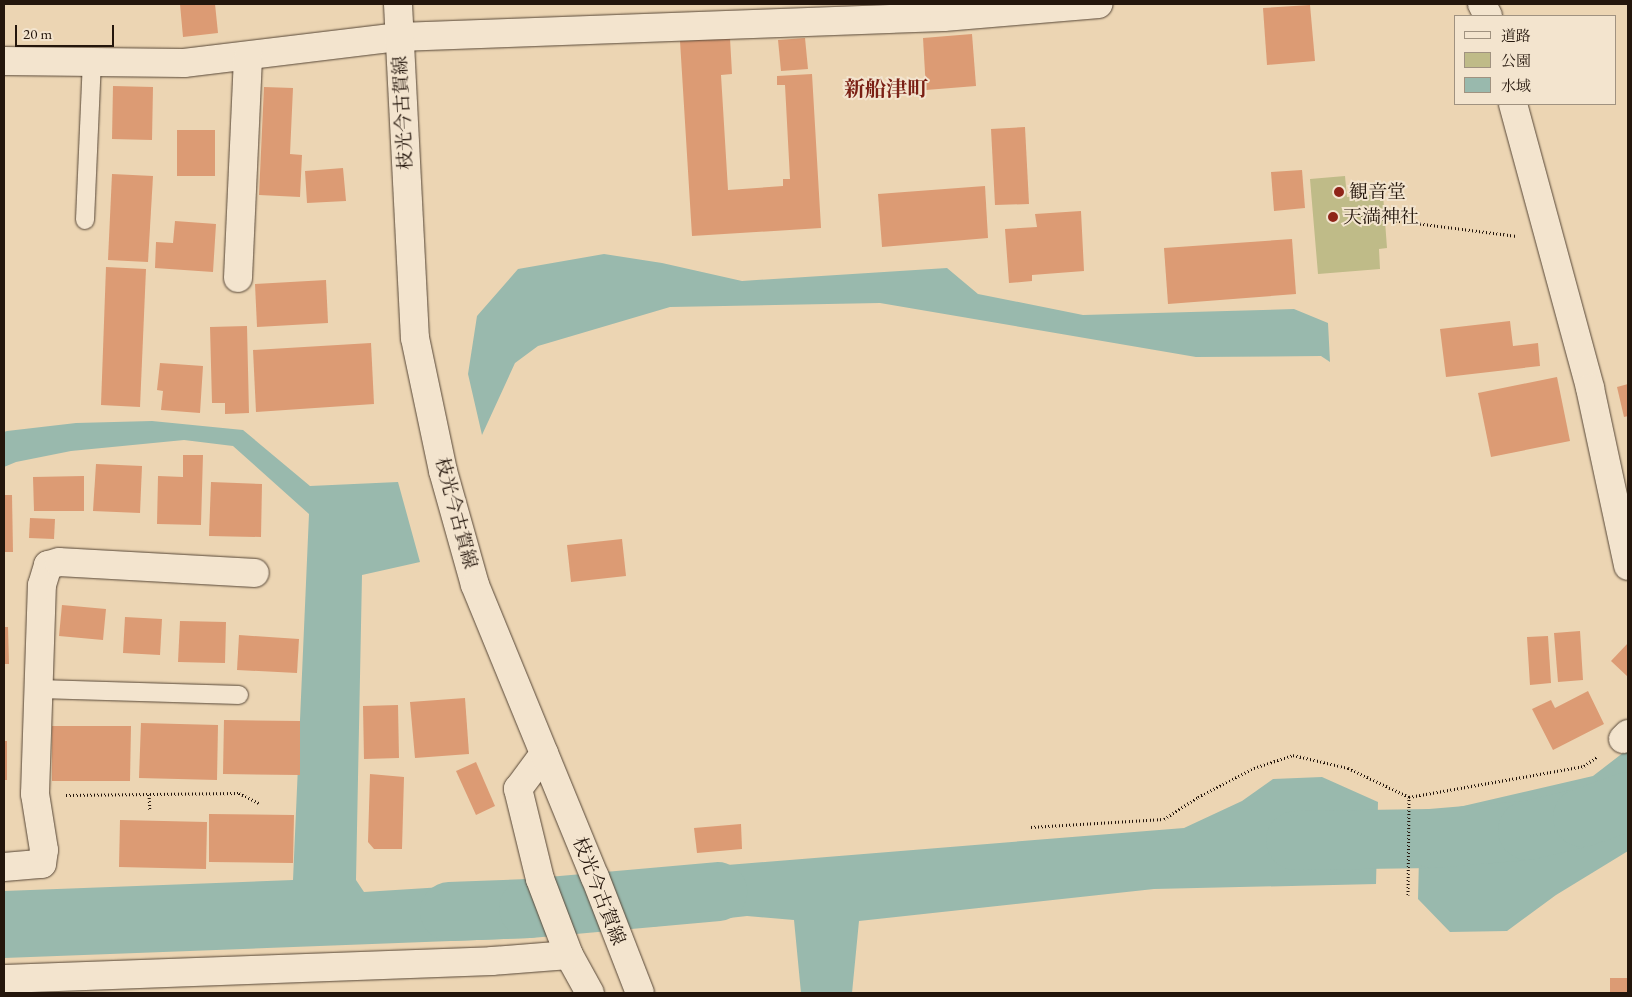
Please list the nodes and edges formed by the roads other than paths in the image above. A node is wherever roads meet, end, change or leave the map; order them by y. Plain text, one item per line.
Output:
1 (398, 4) edge
2 (1098, 4) edge
3 (399, 37) junction
4 (248, 56) junction
5 (4, 61) edge
6 (92, 62) junction
7 (1513, 105) edge
8 (86, 220) dead end
9 (238, 278) dead end
10 (1628, 566) edge
11 (255, 573) dead end
12 (40, 689) junction
13 (239, 694) dead end
14 (544, 754) junction
15 (4, 867) edge
16 (566, 947) junction
17 (7, 984) edge
18 (636, 985) edge
19 (590, 993) edge

1 - 3 street, 枝光今古賀線
2 - 3 street
3 - 4 street
3 - 14 street, 枝光今古賀線
4 - 6 street
4 - 9 street
5 - 6 street
6 - 8 lane
7 - 10 street
11 - 12 street
12 - 13 lane
12 - 15 street
14 - 16 street
14 - 18 street, 枝光今古賀線
16 - 17 street
16 - 19 street

